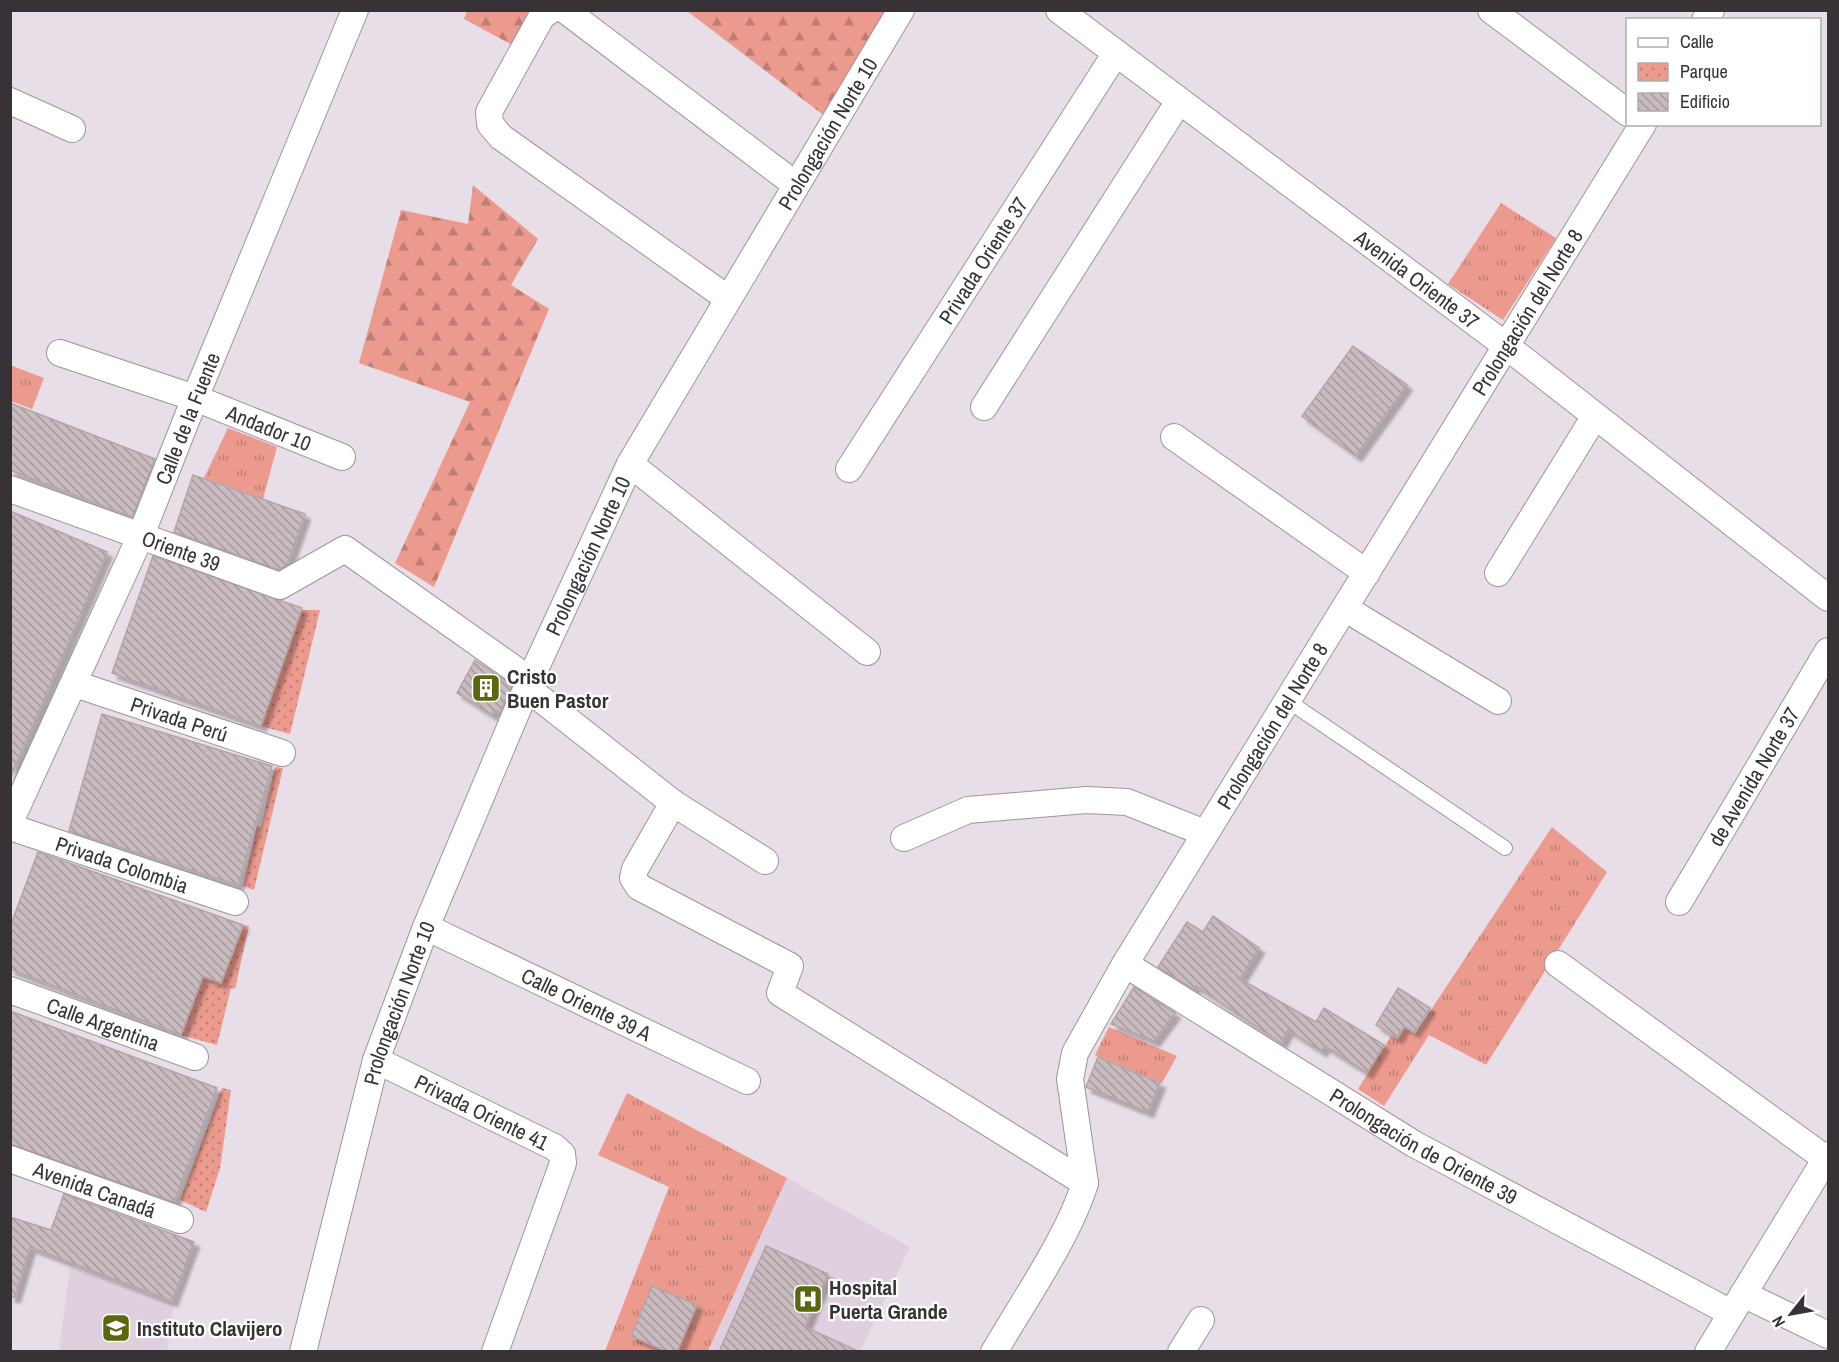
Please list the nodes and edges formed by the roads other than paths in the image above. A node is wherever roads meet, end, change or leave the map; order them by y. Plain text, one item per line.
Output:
1 (356, 10) edge
2 (551, 10) edge
3 (565, 10) edge
4 (902, 10) edge
5 (1059, 10) edge
6 (1491, 10) edge
7 (1116, 53) junction
8 (1179, 100) junction
9 (10, 101) edge
10 (1626, 111) edge
11 (1642, 126) edge
12 (72, 129) dead end
13 (796, 185) junction
14 (727, 298) junction
15 (1505, 345) junction
16 (60, 353) dead end
17 (195, 398) junction
18 (984, 407) dead end
19 (1595, 416) junction
20 (1174, 437) dead end
21 (342, 458) dead end
22 (630, 464) junction
23 (849, 469) dead end
24 (10, 489) edge
25 (141, 535) junction
26 (1367, 573) junction
27 (1498, 573) dead end
28 (1828, 598) edge
29 (1346, 609) junction
30 (1828, 651) edge
31 (867, 652) dead end
32 (75, 684) junction
33 (528, 684) junction
34 (1288, 700) junction
35 (1498, 701) dead end
36 (282, 753) dead end
37 (673, 803) junction
38 (10, 825) edge
39 (1205, 833) junction
40 (904, 838) dead end
41 (1504, 848) dead end
42 (765, 861) dead end
43 (1680, 902) dead end
44 (235, 903) dead end
45 (426, 927) junction
46 (1125, 964) junction
47 (1558, 964) dead end
48 (10, 990) edge
49 (195, 1057) dead end
50 (376, 1060) junction
51 (747, 1081) dead end
52 (10, 1159) edge
53 (1825, 1167) edge
54 (1085, 1183) junction
55 (180, 1220) dead end
56 (1737, 1303) junction
57 (1201, 1320) dead end
58 (1828, 1335) edge
59 (303, 1352) edge
60 (495, 1352) edge
61 (994, 1352) edge
62 (1181, 1352) edge
63 (1708, 1352) edge

1 - 17 street, Calle de la Fuente
2 - 14 street
3 - 13 street
4 - 13 street, Prolongación Norte 10
5 - 7 street, Avenida Oriente 37
6 - 10 street
7 - 8 street, Avenida Oriente 37
7 - 23 street, Privada Oriente 37
8 - 15 street, Avenida Oriente 37
8 - 18 street
9 - 12 street
11 - 15 street, Prolongación del Norte 8
13 - 14 street, Prolongación Norte 10
14 - 22 street, Prolongación Norte 10
15 - 19 street, Avenida Oriente 37
15 - 26 street, Prolongación del Norte 8
16 - 17 street, Andador 10
17 - 21 street, Andador 10
17 - 25 street, Calle de la Fuente
19 - 27 street
19 - 28 street, Avenida Oriente 37
20 - 26 street
22 - 31 street
22 - 33 street, Prolongación Norte 10
24 - 25 street, Oriente 39
25 - 32 street, Calle de la Fuente
25 - 33 street, Oriente 39
26 - 29 street, Prolongación del Norte 8
29 - 34 street, Prolongación del Norte 8
29 - 35 street
30 - 43 street, de Avenida Norte 37
32 - 36 street, Privada Perú
32 - 38 street, Calle de la Fuente
33 - 37 street
33 - 45 street, Prolongación Norte 10
34 - 39 street, Prolongación del Norte 8
34 - 41 lane
37 - 42 street
37 - 54 street
38 - 44 street, Privada Colombia
39 - 40 street
39 - 46 street, Prolongación del Norte 8
45 - 50 street, Prolongación Norte 10
45 - 51 street, Calle Oriente 39 A
46 - 54 street, Prolongación del Norte 8
46 - 56 street, Prolongación de Oriente 39
47 - 53 street
48 - 49 street, Calle Argentina
50 - 59 street, Prolongación Norte 10
50 - 60 street, Privada Oriente 41
52 - 55 street, Avenida Canadá
53 - 56 street
54 - 61 street
56 - 58 street, Prolongación de Oriente 39
56 - 63 street
57 - 62 street

